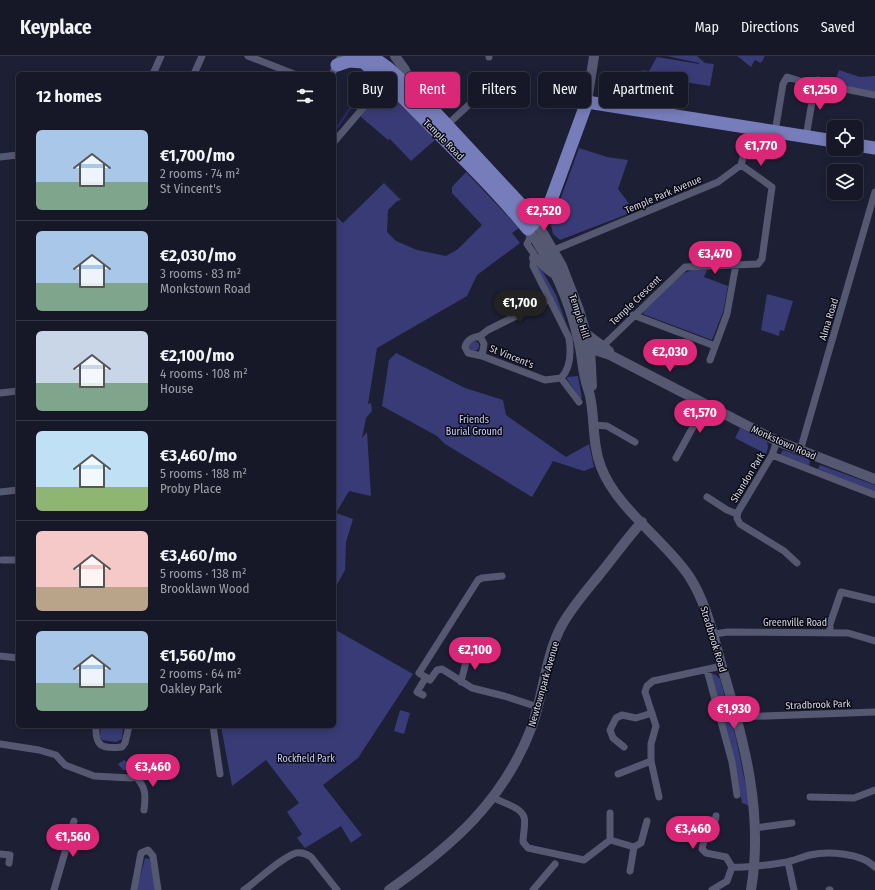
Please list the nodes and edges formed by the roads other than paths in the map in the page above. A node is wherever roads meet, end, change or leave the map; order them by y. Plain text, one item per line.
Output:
1 (161, 56) edge
2 (202, 56) edge
3 (248, 56) edge
4 (395, 56) edge
5 (594, 56) edge
6 (363, 58) edge
7 (337, 65) edge
8 (154, 72) edge
9 (195, 72) edge
10 (289, 72) edge
11 (377, 72) edge
12 (406, 72) edge
13 (591, 76) edge
14 (807, 83) dead end
15 (405, 84) edge
16 (397, 92) edge
17 (875, 95) edge
18 (591, 103) edge
19 (468, 106) edge
20 (363, 108) edge
21 (430, 108) edge
22 (585, 108) edge
23 (447, 125) junction
24 (751, 128) junction
25 (775, 132) junction
26 (806, 137) junction
27 (336, 140) edge
28 (827, 140) edge
29 (863, 146) edge
30 (875, 148) edge
31 (16, 155) edge
32 (0, 156) edge
33 (741, 165) junction
34 (875, 192) edge
35 (520, 202) junction
36 (550, 203) junction
37 (532, 225) junction
38 (558, 248) junction
39 (534, 258) junction
40 (736, 264) junction
41 (555, 274) junction
42 (550, 299) junction
43 (633, 315) junction
44 (480, 336) junction
45 (579, 343) junction
46 (595, 346) junction
47 (715, 346) junction
48 (482, 356) junction
49 (710, 360) dead end
50 (561, 378) junction
51 (16, 391) edge
52 (0, 393) edge
53 (590, 396) junction
54 (698, 400) junction
55 (579, 402) dead end
56 (594, 426) junction
57 (777, 441) junction
58 (635, 442) dead end
59 (800, 451) junction
60 (772, 455) junction
61 (816, 457) junction
62 (676, 458) dead end
63 (812, 470) junction
64 (875, 479) edge
65 (16, 490) edge
66 (0, 492) edge
67 (875, 495) edge
68 (707, 497) dead end
69 (737, 514) junction
70 (642, 522) junction
71 (2, 560) dead end
72 (16, 560) edge
73 (798, 562) dead end
74 (502, 576) dead end
75 (875, 600) edge
76 (830, 632) junction
77 (714, 634) junction
78 (875, 641) edge
79 (468, 654) dead end
80 (0, 656) edge
81 (16, 658) edge
82 (722, 666) junction
83 (707, 670) junction
84 (426, 678) junction
85 (461, 682) junction
86 (423, 695) dead end
87 (538, 707) junction
88 (875, 712) edge
89 (652, 713) junction
90 (738, 717) junction
91 (96, 728) edge
92 (129, 728) edge
93 (213, 728) edge
94 (0, 744) edge
95 (624, 747) dead end
96 (651, 762) junction
97 (138, 764) dead end
98 (220, 774) dead end
99 (618, 774) dead end
100 (135, 776) junction
101 (875, 790) edge
102 (737, 795) dead end
103 (492, 797) junction
104 (658, 797) dead end
105 (810, 797) dead end
106 (144, 810) dead end
107 (610, 813) dead end
108 (716, 816) dead end
109 (74, 821) dead end
110 (647, 821) dead end
111 (792, 823) dead end
112 (755, 828) junction
113 (610, 840) junction
114 (634, 847) junction
115 (0, 854) edge
116 (788, 862) junction
117 (9, 863) dead end
118 (555, 864) dead end
119 (754, 866) junction
120 (732, 867) junction
121 (875, 867) edge
122 (630, 871) dead end
123 (536, 889) edge
124 (54, 890) edge
125 (134, 890) edge
126 (158, 890) edge
127 (244, 890) edge
128 (337, 890) edge
129 (389, 890) edge
130 (712, 890) edge
131 (751, 890) edge
132 (794, 890) edge

1 - 8 street
2 - 9 street
3 - 10 street
4 - 12 main road, Temple Road
5 - 13 main road
6 - 7 highway
6 - 11 highway, Temple Road
6 - 15 highway, Temple Road
14 - 25 street
16 - 37 highway, Temple Road
17 - 26 street
18 - 24 highway
19 - 23 street
20 - 27 street
21 - 23 highway, Temple Road
22 - 36 highway
23 - 35 highway, Temple Road
24 - 25 highway
24 - 33 street
25 - 26 highway
26 - 28 highway
29 - 30 highway
31 - 32 street
33 - 38 street, Temple Park Avenue
33 - 40 street, Temple Crescent
34 - 59 street, Alma Road
35 - 36 highway
35 - 37 highway, Temple Road
36 - 37 highway
37 - 38 main road, Temple Hill
37 - 39 street
37 - 41 main road, Temple Hill
38 - 46 main road, Temple Hill
39 - 41 main road
39 - 42 street
40 - 43 street, Temple Crescent
40 - 47 street
41 - 45 main road, Temple Hill
42 - 44 street, St Vincent's
42 - 50 street
43 - 46 street, Temple Crescent
43 - 47 street
44 - 48 street, St Vincent's
44 - 48 street
45 - 46 main road, Monkstown Road
45 - 53 main road, Stradbrook Road
46 - 53 main road, Stradbrook Road
46 - 54 main road, Monkstown Road
47 - 49 street
48 - 50 street, St Vincent's
50 - 55 street
51 - 52 street
53 - 56 main road, Stradbrook Road
54 - 57 main road, Monkstown Road
54 - 62 street
56 - 58 street
56 - 70 main road, Stradbrook Road
57 - 59 main road, Monkstown Road
57 - 60 street, Shandon Park
59 - 61 main road, Monkstown Road
60 - 63 street
60 - 69 street, Shandon Park
61 - 63 street
61 - 64 main road, Monkstown Road
63 - 67 street
65 - 66 street
68 - 69 street
69 - 73 street, Shandon Park
70 - 77 main road, Stradbrook Road
70 - 87 main road, Newtownpark Avenue
71 - 72 street
74 - 84 street
75 - 76 street
76 - 77 street, Greenville Road
76 - 78 street, Greenville Road
77 - 82 main road, Stradbrook Road
79 - 85 street
80 - 81 street
82 - 83 street
82 - 90 main road, Stradbrook Road
83 - 89 street
83 - 102 street
84 - 85 street
84 - 86 street
85 - 87 street
87 - 103 main road, Newtownpark Avenue
88 - 90 street, Stradbrook Park
89 - 95 street
89 - 96 street
90 - 112 main road, Stradbrook Road
91 - 92 street
93 - 98 street
94 - 100 street
96 - 99 street
96 - 104 street
97 - 100 street
100 - 106 street
101 - 105 street
103 - 113 street
103 - 129 main road, Newtownpark Avenue
107 - 113 street
108 - 120 street
109 - 124 street
110 - 114 street
111 - 112 street
112 - 119 main road, Stradbrook Road
113 - 114 street
114 - 122 street
115 - 117 street
116 - 119 street
116 - 121 street
116 - 132 street
118 - 123 street
119 - 120 street
119 - 131 main road, Stradbrook Road
120 - 130 street
125 - 126 street
127 - 128 street

